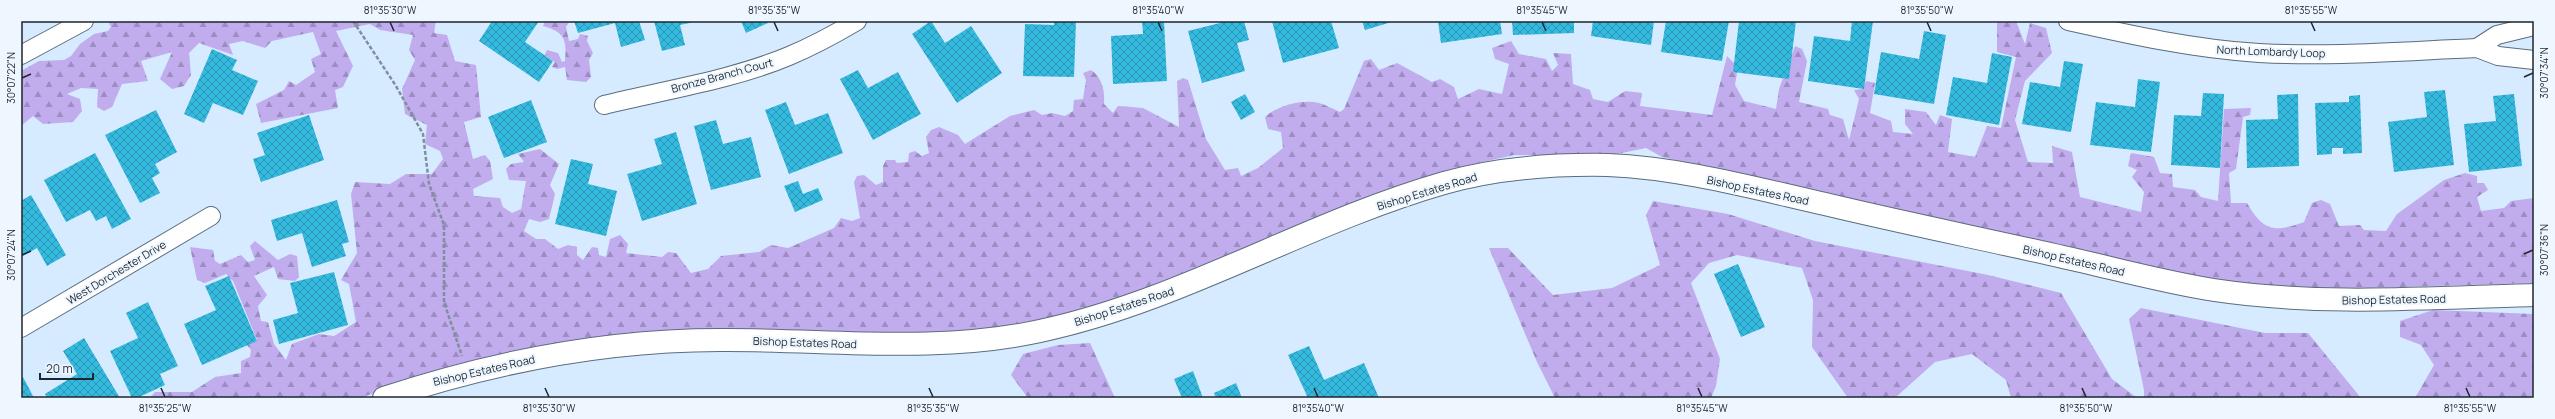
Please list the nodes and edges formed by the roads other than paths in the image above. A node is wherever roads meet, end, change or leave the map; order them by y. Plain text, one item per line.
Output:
1 (84, 21) edge
2 (857, 21) edge
3 (2068, 21) edge
4 (2534, 26) edge
5 (2477, 48) junction
6 (21, 55) edge
7 (2534, 60) edge
8 (604, 105) dead end
9 (211, 216) dead end
10 (2534, 295) edge
11 (21, 328) edge
12 (384, 398) edge

1 - 6 street
2 - 8 street, Bronze Branch Court
3 - 5 street, North Lombardy Loop
4 - 5 street, North Lombardy Loop
5 - 7 street, North Lombardy Loop
9 - 11 street, West Dorchester Drive
10 - 12 street, Bishop Estates Road

